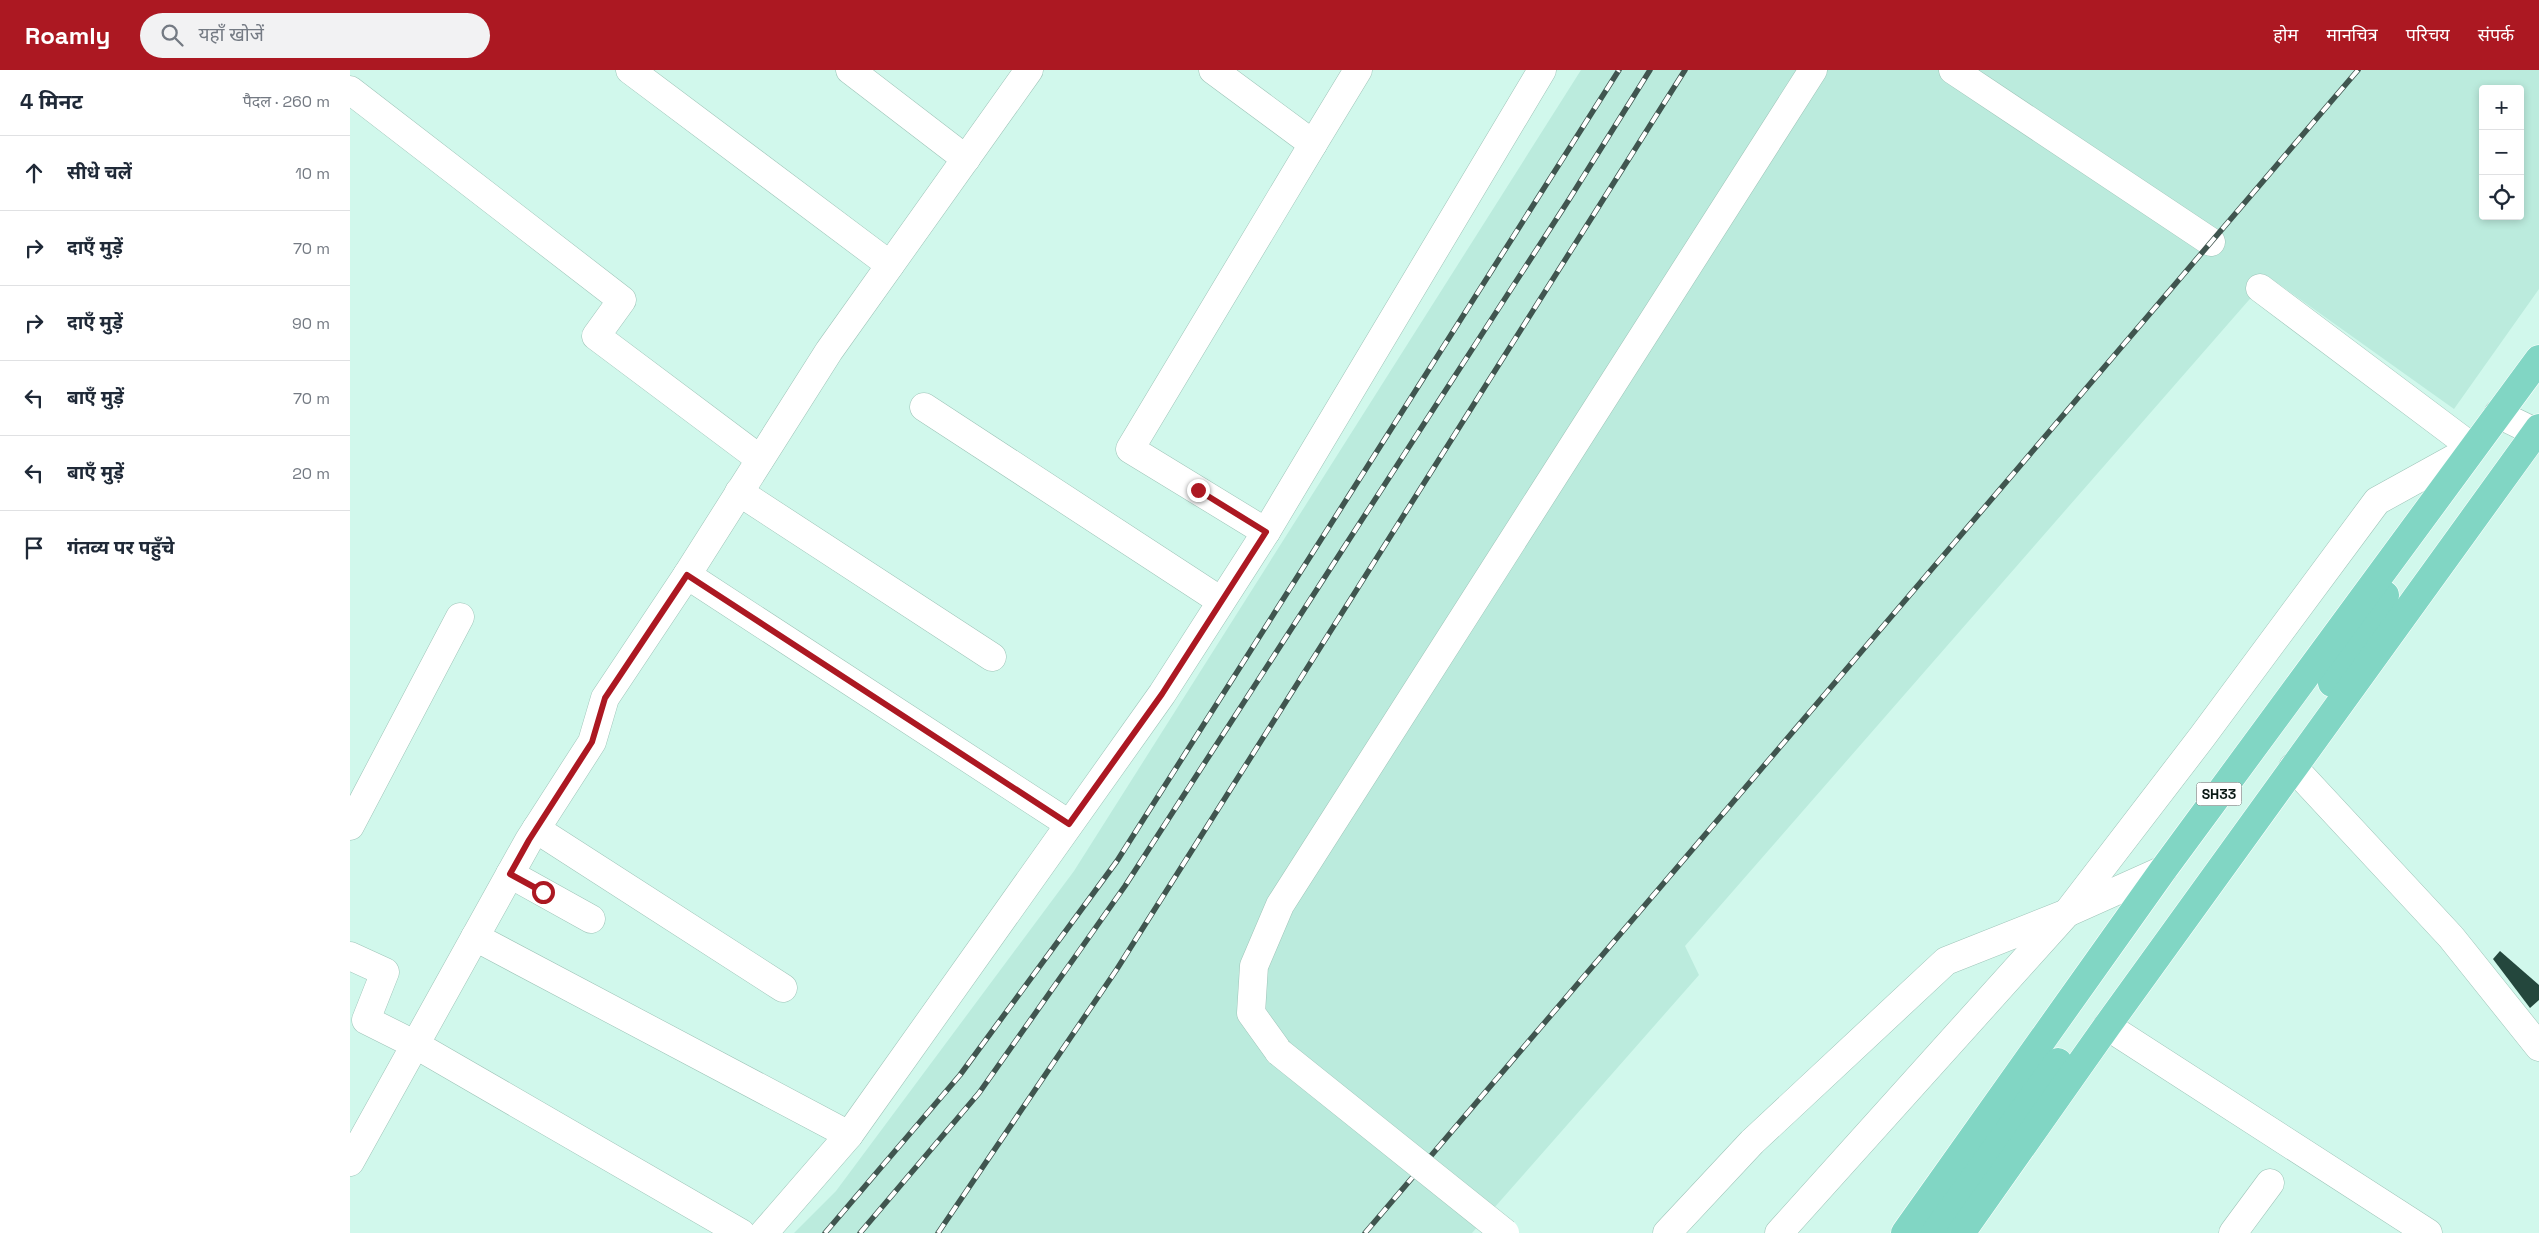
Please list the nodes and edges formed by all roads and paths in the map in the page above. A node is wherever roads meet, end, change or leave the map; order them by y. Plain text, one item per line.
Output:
1 (630, 70) edge
2 (850, 70) edge
3 (1029, 70) edge
4 (1213, 70) edge
5 (1358, 70) edge
6 (1542, 70) edge
7 (1814, 70) edge
8 (1953, 70) edge
9 (350, 90) edge
10 (1313, 144) junction
11 (966, 159) junction
12 (2211, 242) dead end
13 (890, 265) junction
14 (2260, 288) dead end
15 (2539, 359) edge
16 (924, 408) dead end
17 (2498, 414) junction
18 (2538, 432) edge
19 (2473, 448) junction
20 (760, 459) junction
21 (2508, 470) junction
22 (739, 492) junction
23 (1266, 532) junction
24 (687, 575) junction
25 (1221, 601) junction
26 (460, 617) dead end
27 (992, 656) dead end
28 (2332, 684) junction
29 (2293, 767) junction
30 (1069, 824) junction
31 (350, 826) edge
32 (536, 829) junction
33 (2163, 870) junction
34 (510, 874) junction
35 (2067, 913) junction
36 (592, 919) dead end
37 (475, 937) junction
38 (350, 956) edge
39 (783, 988) dead end
40 (2107, 1026) junction
41 (2535, 1032) edge
42 (416, 1045) junction
43 (849, 1135) junction
44 (350, 1162) edge
45 (2270, 1182) dead end
46 (741, 1233) edge
47 (764, 1233) edge
48 (1505, 1233) edge
49 (1667, 1233) edge
50 (1779, 1233) edge
51 (1906, 1233) edge
52 (1935, 1233) edge
53 (1962, 1233) edge
54 (2233, 1233) edge
55 (2428, 1233) edge

1 - 13 street
2 - 11 street
3 - 11 street
4 - 10 street
5 - 10 street
6 - 23 street
7 - 48 street, bridge
8 - 12 street
9 - 20 street
10 - 23 street
11 - 13 street
13 - 20 street
14 - 19 street
15 - 17 main road, SH33
16 - 25 street
17 - 18 street
17 - 19 main road, SH33
18 - 21 main road, SH33
19 - 28 main road
19 - 33 main road, SH33
19 - 35 street
20 - 22 street
21 - 28 main road
21 - 29 main road, SH33
22 - 24 street
22 - 27 street
23 - 25 street
24 - 30 street
24 - 32 street
25 - 30 street
26 - 31 street
28 - 52 main road
29 - 40 main road, SH33
29 - 41 street
30 - 43 street
32 - 34 street
32 - 39 street
33 - 35 street
33 - 51 main road, SH33
34 - 36 street
34 - 37 street
35 - 49 street
35 - 50 street
37 - 42 street
37 - 43 street
38 - 42 street
40 - 53 main road, SH33
40 - 55 street
42 - 44 street
42 - 46 street
43 - 47 street
45 - 54 street

